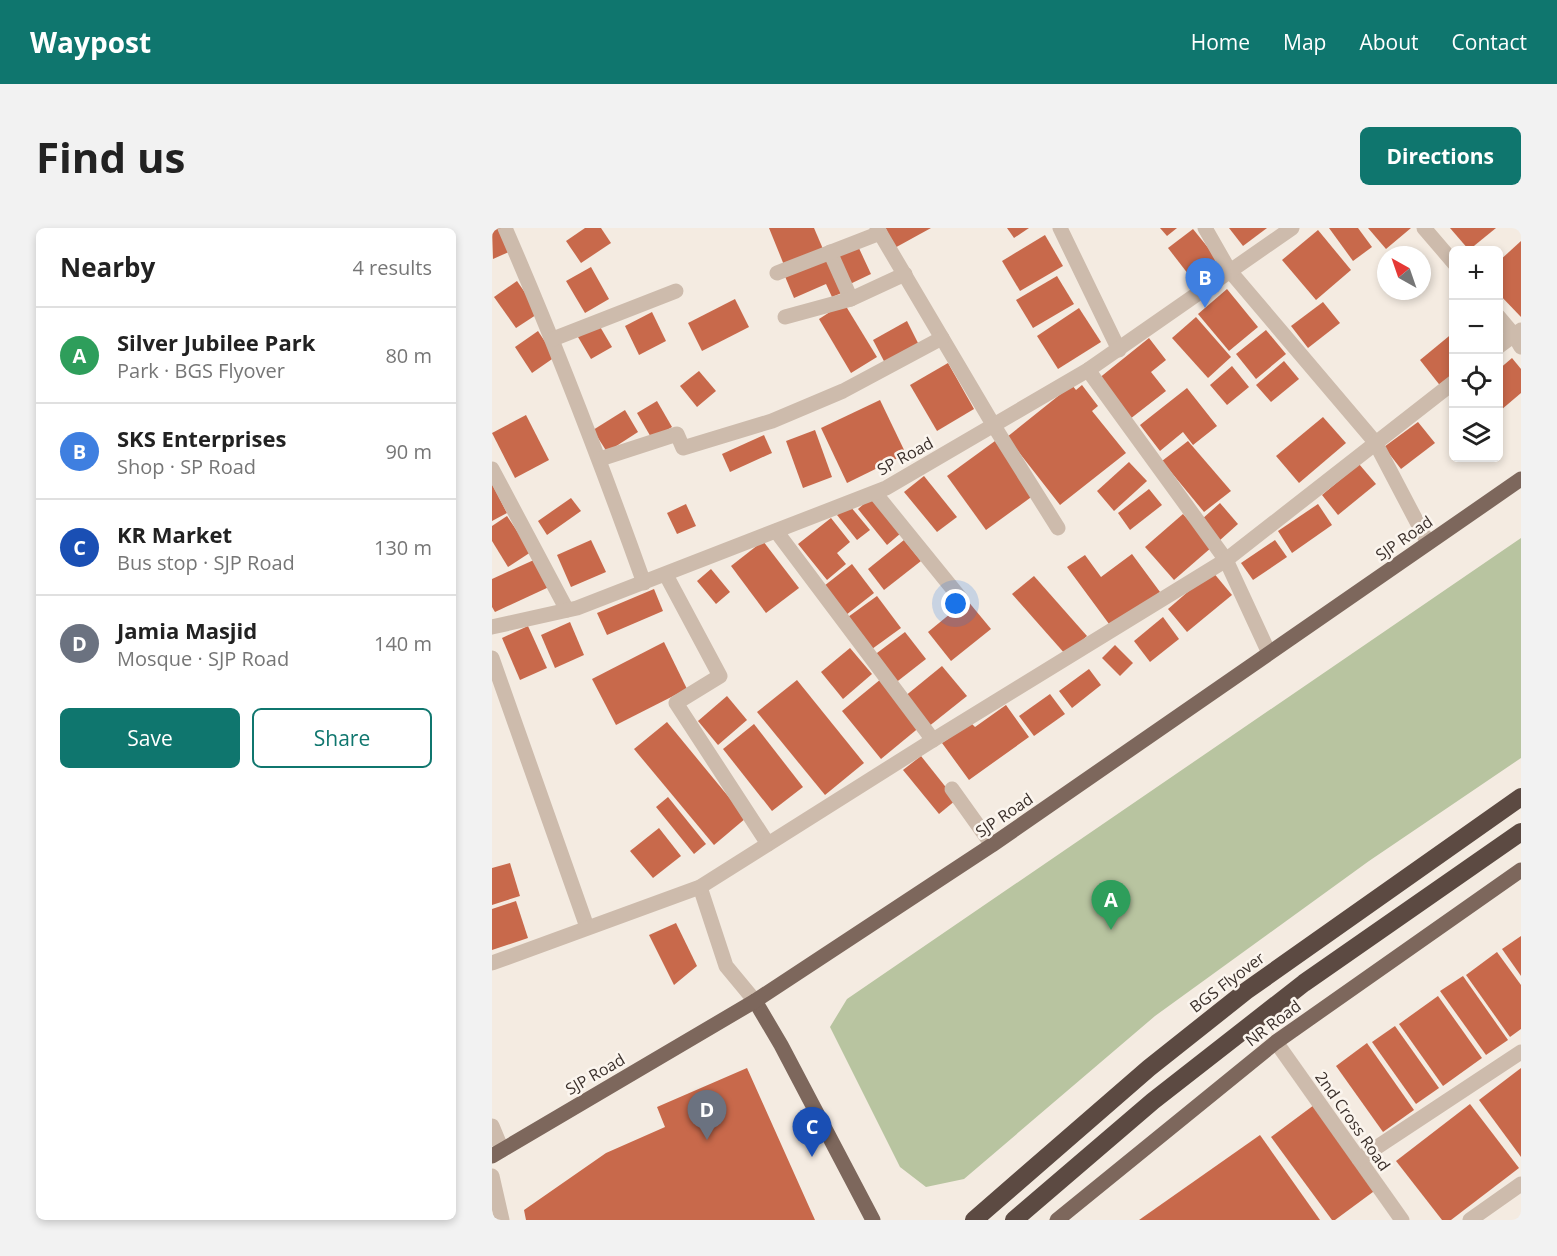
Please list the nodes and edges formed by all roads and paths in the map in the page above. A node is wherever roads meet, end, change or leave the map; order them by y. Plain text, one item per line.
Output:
1 (505, 228) edge
2 (1060, 228) edge
3 (1205, 228) edge
4 (1292, 228) edge
5 (1424, 228) edge
6 (879, 231) edge
7 (830, 252) junction
8 (1449, 257) edge
9 (1229, 270) junction
10 (777, 273) dead end
11 (905, 274) junction
12 (676, 291) dead end
13 (851, 299) junction
14 (784, 317) dead end
15 (1503, 321) edge
16 (1519, 337) edge
17 (942, 338) junction
18 (553, 339) junction
19 (1503, 345) edge
20 (1119, 350) junction
21 (1088, 370) junction
22 (1449, 386) edge
23 (994, 426) junction
24 (1375, 442) junction
25 (600, 459) junction
26 (492, 469) edge
27 (1521, 478) edge
28 (875, 493) junction
29 (1058, 528) dead end
30 (776, 531) junction
31 (1428, 543) junction
32 (1226, 560) junction
33 (666, 575) junction
34 (644, 583) junction
35 (961, 599) dead end
36 (567, 610) junction
37 (492, 627) edge
38 (1269, 653) junction
39 (492, 658) edge
40 (933, 740) junction
41 (952, 789) dead end
42 (1521, 797) edge
43 (1521, 832) edge
44 (768, 844) junction
45 (992, 845) junction
46 (1521, 870) edge
47 (700, 887) junction
48 (587, 927) junction
49 (492, 963) edge
50 (755, 1001) junction
51 (1276, 1042) junction
52 (1521, 1052) edge
53 (492, 1126) edge
54 (497, 1153) edge
55 (1359, 1159) junction
56 (492, 1176) edge
57 (1521, 1184) edge
58 (502, 1220) edge
59 (873, 1220) edge
60 (974, 1220) edge
61 (1014, 1220) edge
62 (1057, 1220) edge
63 (1402, 1220) edge
64 (1470, 1220) edge

1 - 18 street
2 - 20 street
3 - 9 street
4 - 9 street, SP Road
5 - 8 street
6 - 7 street
6 - 11 street
7 - 10 street
7 - 13 street
9 - 20 street, SP Road
9 - 24 street
11 - 13 street
11 - 17 street
12 - 18 street
13 - 14 street
15 - 16 street
16 - 19 street
17 - 23 street
17 - 25 street
18 - 25 street
20 - 21 street, SP Road
21 - 23 street, SP Road
21 - 32 street
22 - 24 street
23 - 28 street, SP Road
23 - 29 street
24 - 31 street
24 - 32 street
25 - 34 street
26 - 36 street
27 - 31 main road, SJP Road
28 - 30 street, SP Road
28 - 35 street
30 - 33 street, SP Road
30 - 40 street
31 - 38 main road, SJP Road
32 - 38 street
32 - 40 street
33 - 34 street, SP Road
33 - 44 street
34 - 36 street, SP Road
36 - 37 street, SP Road
38 - 45 main road, SJP Road
39 - 48 street
40 - 44 street
41 - 45 street
42 - 60 highway, BGS Flyover
43 - 61 highway
44 - 47 street
45 - 50 main road, SJP Road
46 - 51 main road, NR Road
47 - 48 street
47 - 50 street
48 - 49 street
50 - 54 main road, SJP Road
50 - 59 main road
51 - 55 street, 2nd Cross Road
51 - 62 main road, NR Road
52 - 55 street
53 - 54 street
55 - 63 street, 2nd Cross Road
56 - 58 street
57 - 64 street

